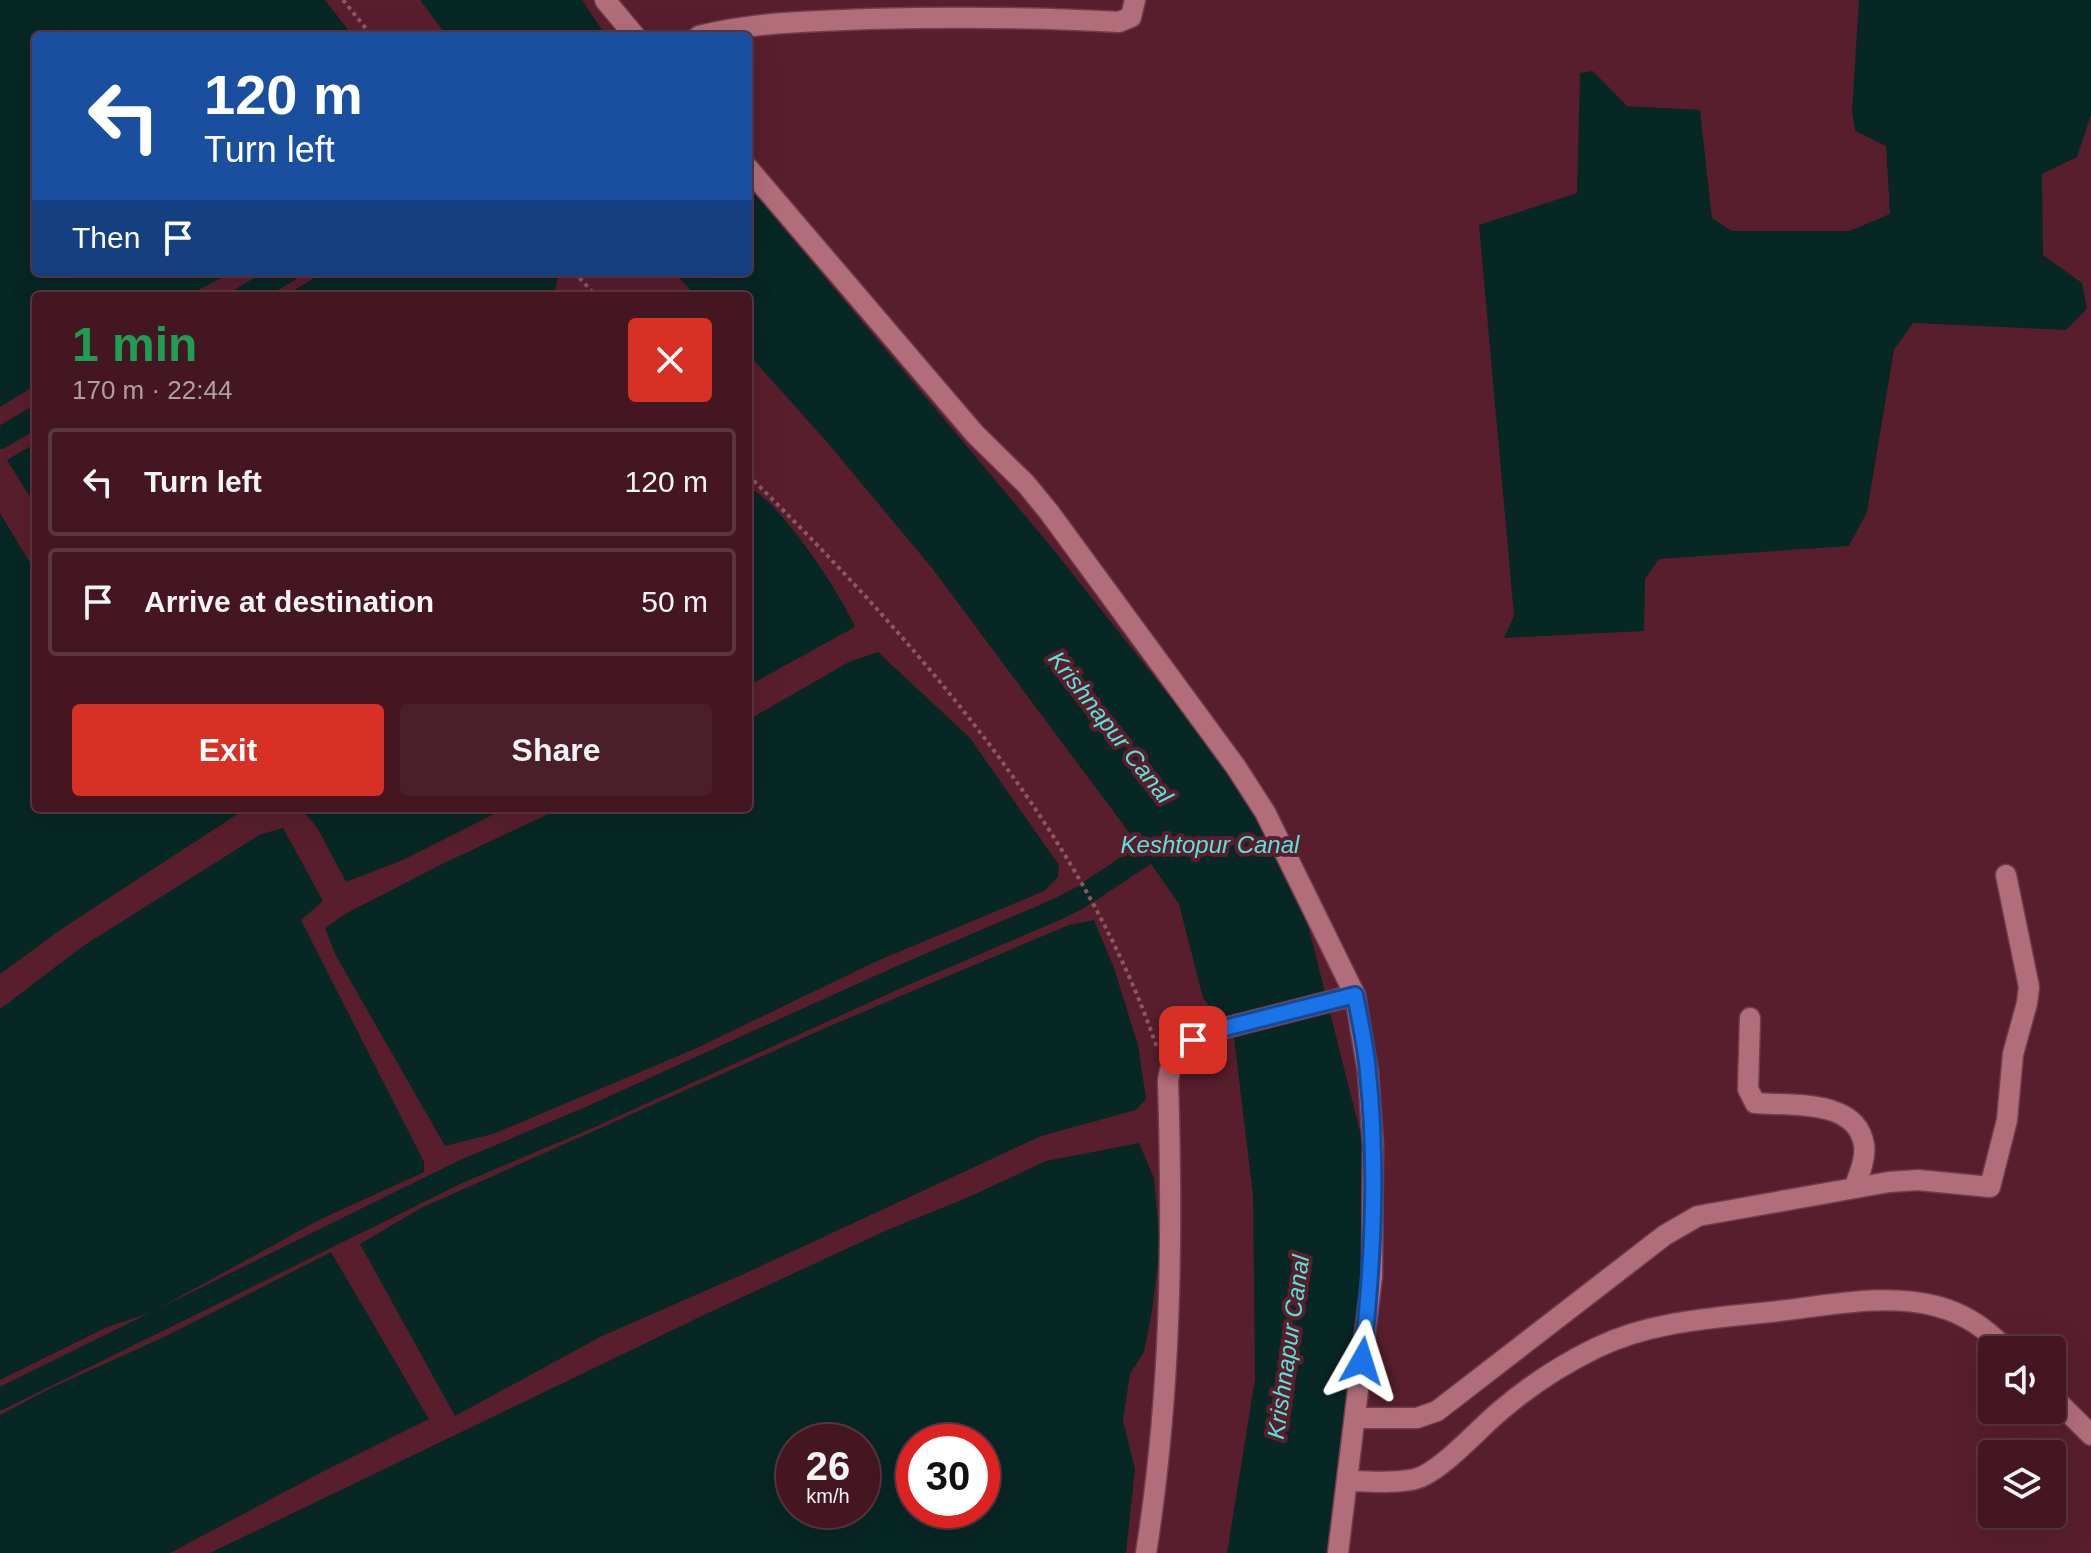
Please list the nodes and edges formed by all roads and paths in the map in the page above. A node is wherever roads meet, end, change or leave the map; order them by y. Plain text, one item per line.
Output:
1 (343, 0) edge
2 (605, 0) edge
3 (1135, 0) edge
4 (369, 32) edge
5 (632, 32) edge
6 (715, 32) edge
7 (752, 173) edge
8 (578, 276) edge
9 (592, 292) edge
10 (752, 479) edge
11 (2006, 875) dead end
12 (1355, 995) junction
13 (1750, 1018) dead end
14 (1168, 1081) junction
15 (1854, 1188) junction
16 (1992, 1336) edge
17 (2066, 1410) edge
18 (1356, 1418) junction
19 (2091, 1435) edge
20 (1349, 1481) junction
21 (1146, 1553) edge
22 (1338, 1553) edge

1 - 4 path
2 - 5 street
3 - 6 street
7 - 12 street
8 - 9 path
10 - 14 path
11 - 15 street
12 - 14 street
12 - 18 street
13 - 15 street
14 - 21 street
15 - 18 street
16 - 20 street
17 - 19 street
18 - 20 street
20 - 22 street

